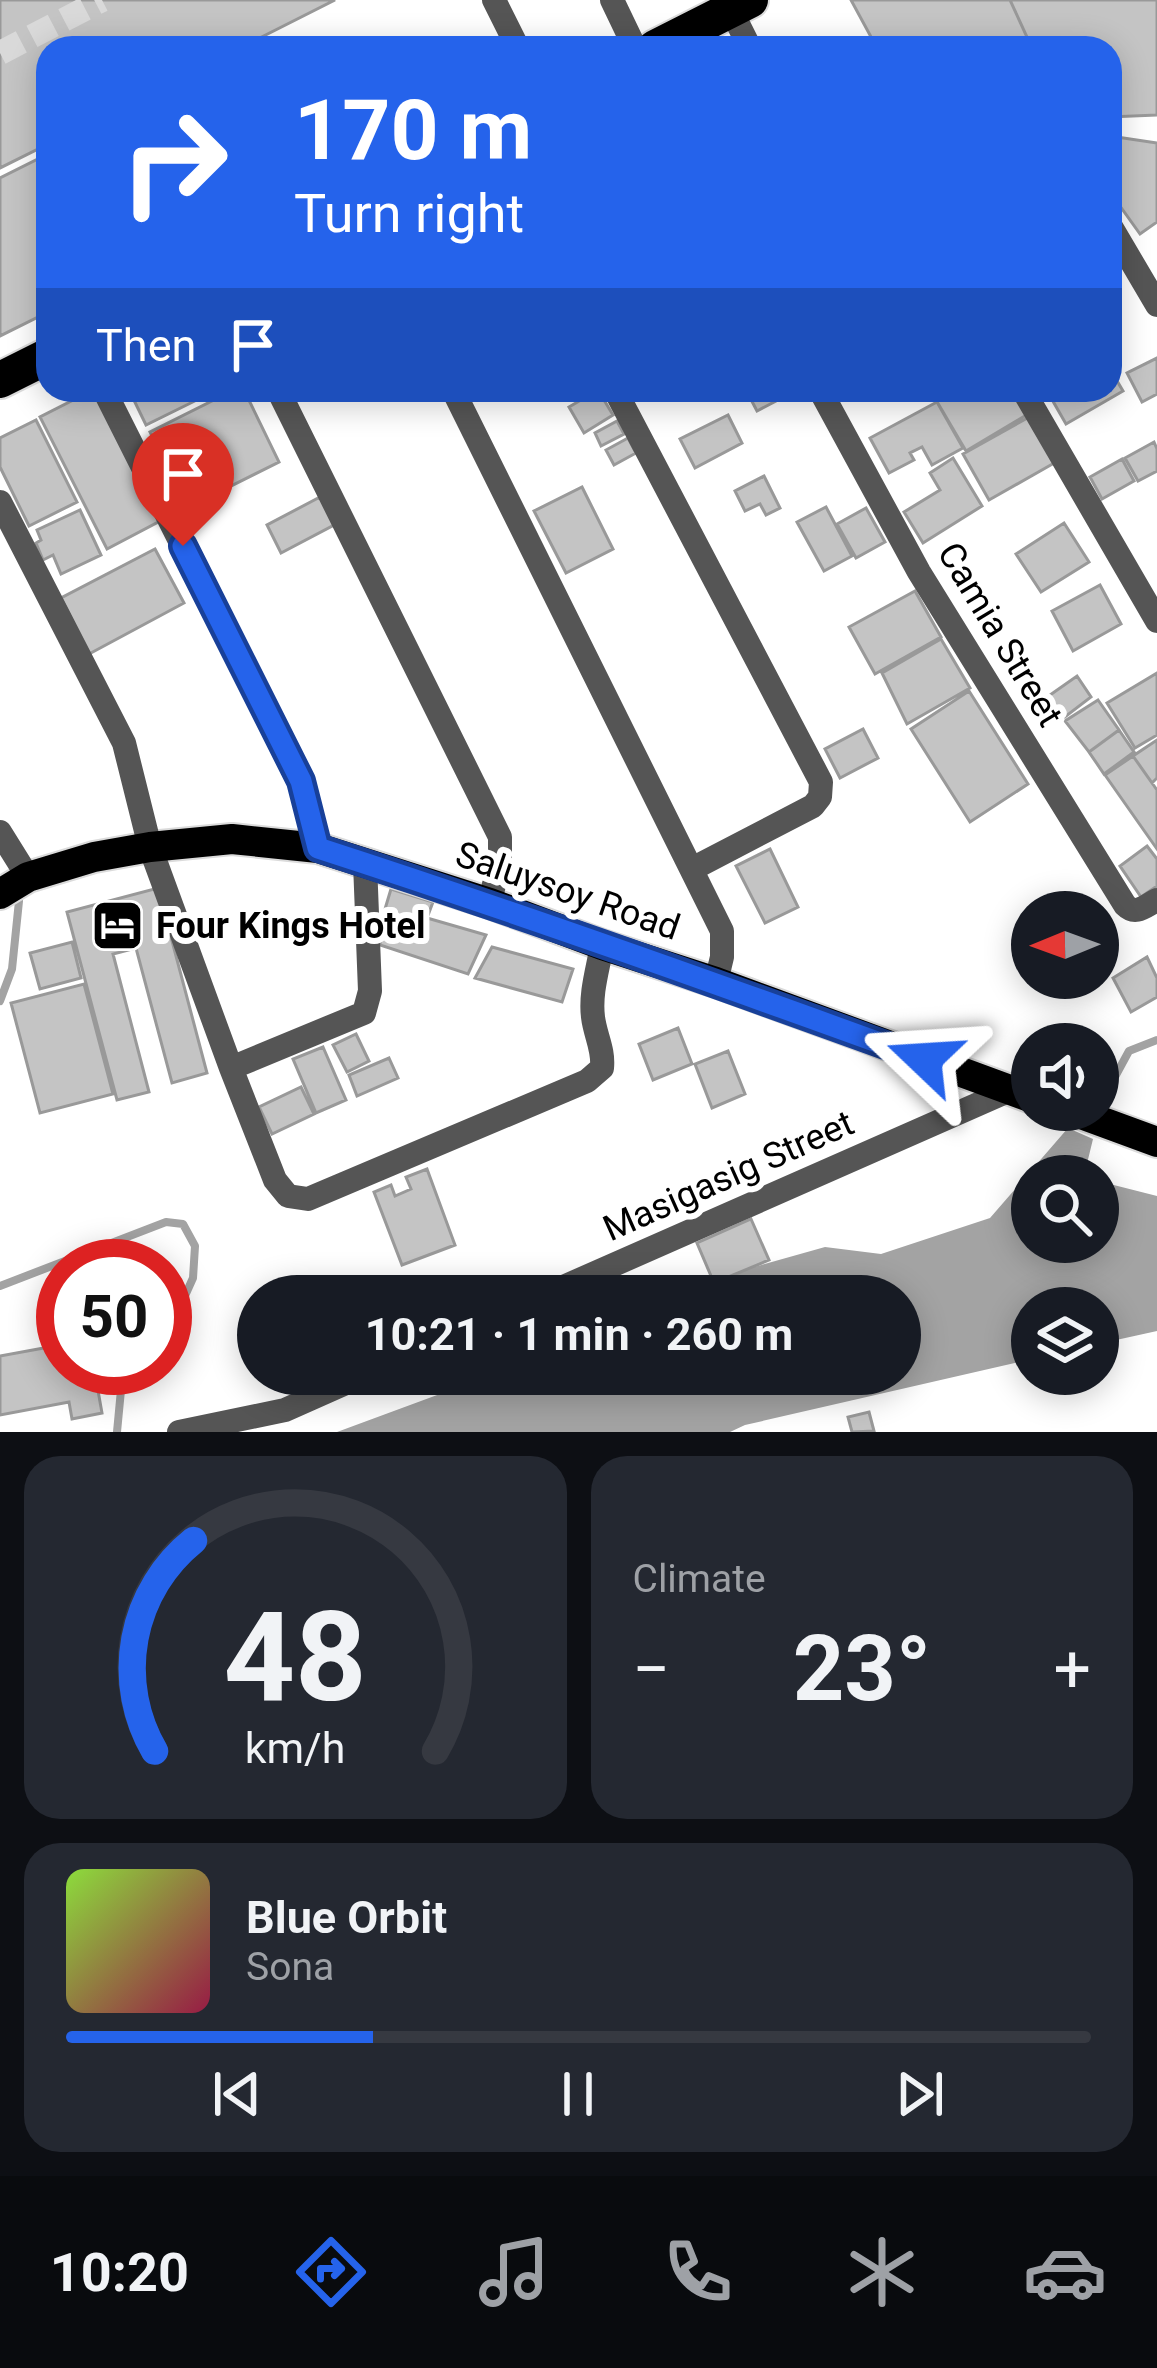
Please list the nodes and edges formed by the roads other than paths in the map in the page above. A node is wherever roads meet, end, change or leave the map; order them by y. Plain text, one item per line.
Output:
1 (494, 0) edge
2 (613, 0) edge
3 (741, 5) edge
4 (512, 36) edge
5 (629, 36) edge
6 (679, 36) edge
7 (747, 36) edge
8 (1122, 244) edge
9 (1157, 304) edge
10 (36, 362) edge
11 (0, 380) edge
12 (110, 402) edge
13 (284, 402) edge
14 (458, 402) edge
15 (621, 402) edge
16 (827, 402) edge
17 (1031, 402) edge
18 (0, 502) edge
19 (1157, 621) edge
20 (0, 832) edge
21 (150, 847) junction
22 (318, 848) junction
23 (365, 863) junction
24 (692, 869) junction
25 (28, 877) junction
26 (0, 894) edge
27 (1157, 900) edge
28 (490, 903) junction
29 (602, 945) junction
30 (716, 982) junction
31 (230, 1068) junction
32 (1011, 1091) edge
33 (1011, 1098) edge
34 (1119, 1127) edge
35 (1157, 1142) edge
36 (593, 1275) edge
37 (319, 1395) edge
38 (179, 1432) edge

1 - 4 street
2 - 5 street
3 - 6 highway
3 - 7 street
8 - 9 street
10 - 11 highway
12 - 22 street
13 - 28 street
14 - 24 street
15 - 24 street
16 - 27 street, Camia Street
17 - 19 street
18 - 21 street
20 - 25 street
21 - 22 main road, Saluysoy Road
21 - 25 main road, Saluysoy Road
21 - 31 street
22 - 23 main road, Saluysoy Road
23 - 28 main road, Saluysoy Road
23 - 31 street
24 - 30 street
25 - 26 main road, Saluysoy Road
28 - 29 main road, Saluysoy Road
29 - 30 main road, Saluysoy Road
29 - 31 street
30 - 32 main road, Saluysoy Road
33 - 36 street, Masigasig Street
34 - 35 main road
37 - 38 street

